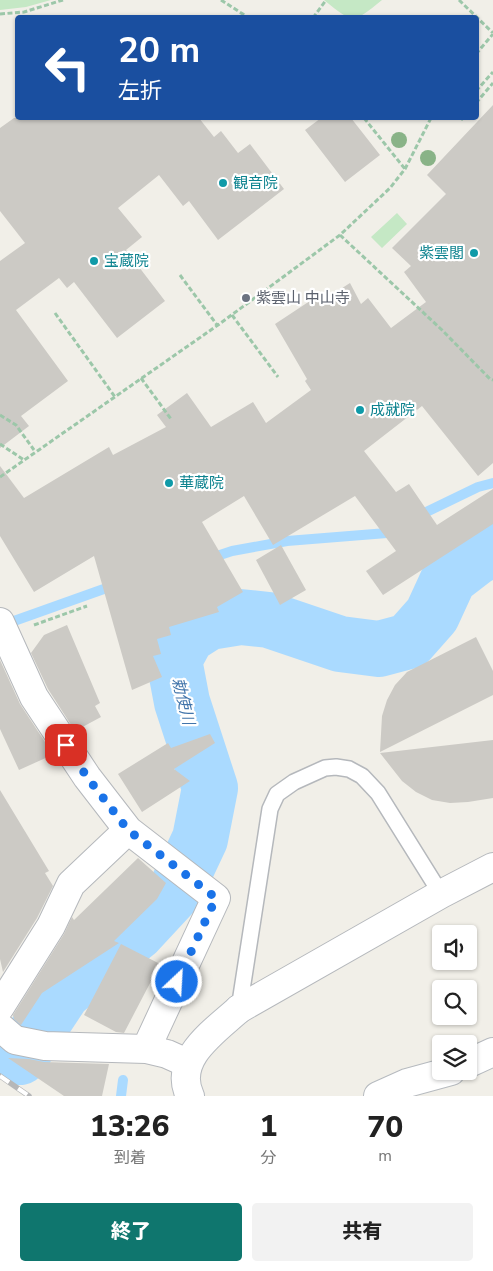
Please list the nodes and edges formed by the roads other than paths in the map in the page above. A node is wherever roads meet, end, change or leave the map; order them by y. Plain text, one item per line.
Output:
1 (3, 628) edge
2 (128, 830) junction
3 (493, 867) edge
4 (441, 894) junction
5 (0, 1007) edge
6 (239, 1010) junction
7 (8, 1033) edge
8 (146, 1049) junction
9 (493, 1052) edge
10 (477, 1059) edge
11 (188, 1063) junction
12 (432, 1076) edge
13 (387, 1094) edge
14 (190, 1096) edge

1 - 2 street
2 - 5 street
2 - 8 street
3 - 4 street
4 - 6 street
4 - 6 lane
6 - 11 street
7 - 8 street
8 - 11 street
9 - 10 street
11 - 14 street
12 - 13 street

